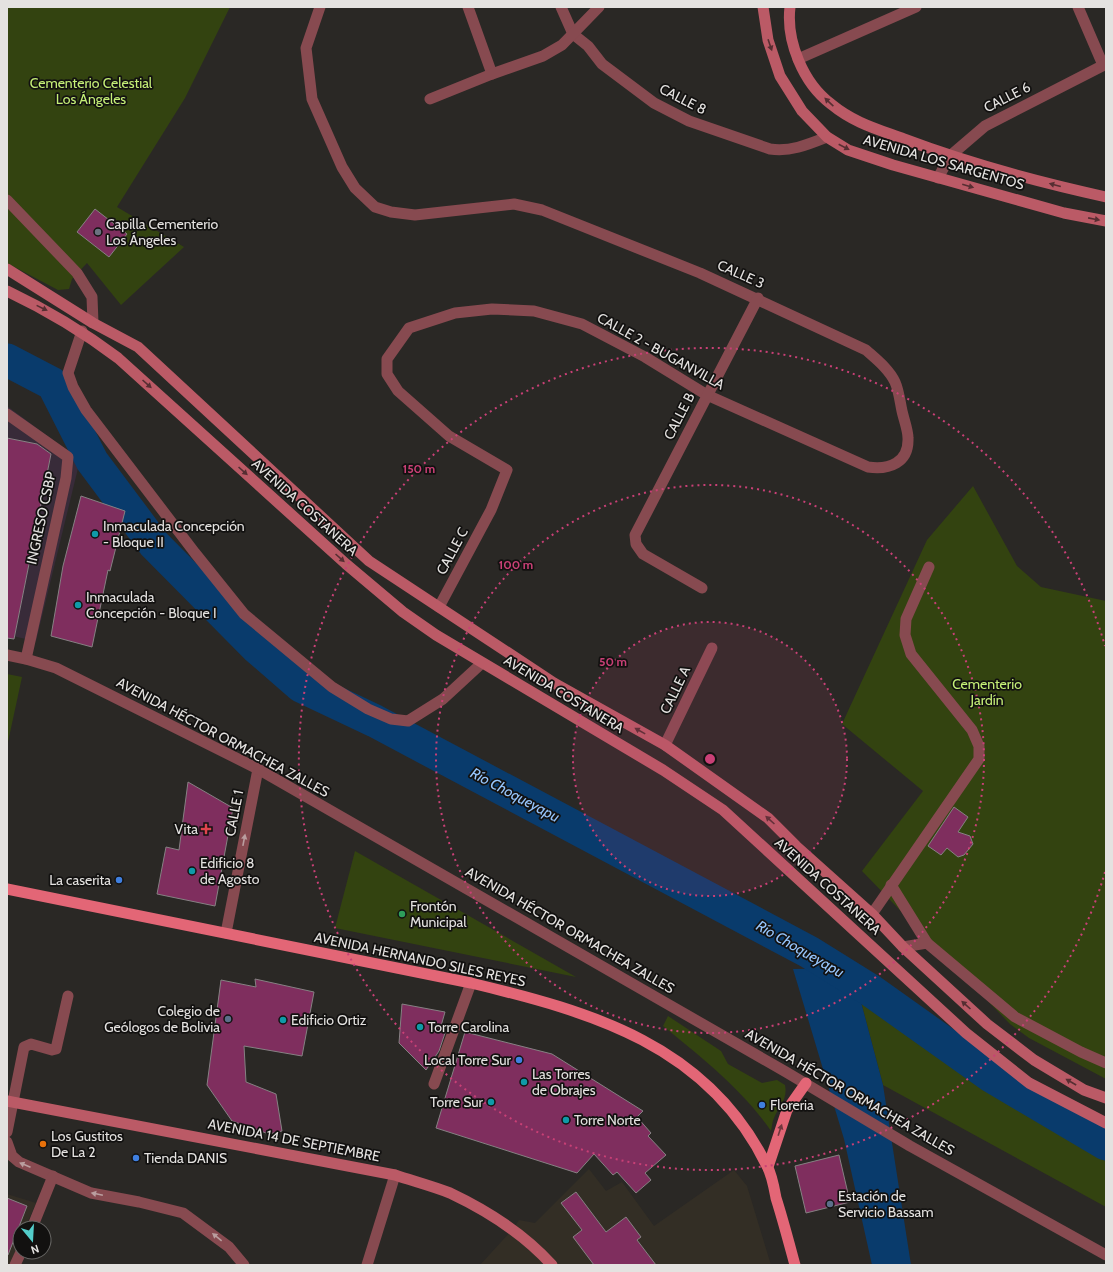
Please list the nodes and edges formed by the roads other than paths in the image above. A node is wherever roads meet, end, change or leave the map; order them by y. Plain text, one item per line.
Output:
1 (320, 7) edge
2 (468, 7) edge
3 (561, 7) edge
4 (599, 7) edge
5 (763, 7) edge
6 (790, 7) edge
7 (916, 7) edge
8 (1078, 7) edge
9 (574, 34) junction
10 (798, 59) junction
11 (1105, 64) edge
12 (492, 74) junction
13 (430, 99) dead end
14 (826, 138) junction
15 (950, 156) junction
16 (938, 178) junction
17 (1106, 197) edge
18 (7, 200) edge
19 (1106, 221) edge
20 (7, 270) edge
21 (7, 291) edge
22 (758, 298) junction
23 (93, 323) junction
24 (82, 331) junction
25 (707, 395) junction
26 (7, 414) edge
27 (906, 452) joint
28 (491, 510) joint
29 (930, 567) dead end
30 (702, 588) dead end
31 (439, 607) junction
32 (712, 648) dead end
33 (7, 655) edge
34 (26, 659) junction
35 (482, 663) junction
36 (665, 745) junction
37 (258, 769) junction
38 (891, 885) junction
39 (7, 889) edge
40 (872, 914) junction
41 (226, 933) junction
42 (927, 943) junction
43 (903, 947) junction
44 (471, 983) junction
45 (68, 996) dead end
46 (1106, 1063) edge
47 (806, 1083) junction
48 (434, 1084) dead end
49 (1106, 1098) edge
50 (10, 1101) edge
51 (1106, 1123) edge
52 (7, 1132) edge
53 (7, 1142) edge
54 (768, 1168) junction
55 (394, 1175) junction
56 (53, 1176) junction
57 (35, 1220) edge
58 (1106, 1255) edge
59 (244, 1265) edge
60 (367, 1265) edge
61 (552, 1265) edge
62 (795, 1265) edge

1 - 22 street, CALLE 3
2 - 12 street
3 - 9 street, CALLE 8
4 - 9 street
5 -> 14 main road, AVENIDA LOS SARGENTOS
6 - 10 main road, AVENIDA LOS SARGENTOS
7 - 10 street
8 - 11 street
9 - 12 street
9 - 14 street, CALLE 8
15 -> 10 main road, AVENIDA LOS SARGENTOS
11 - 15 street, CALLE 6
12 - 13 street
14 -> 16 main road, AVENIDA LOS SARGENTOS
15 - 16 street, CALLE 6
17 -> 15 main road, AVENIDA LOS SARGENTOS
16 -> 19 main road, AVENIDA LOS SARGENTOS
18 - 23 street
20 - 23 main road, AVENIDA COSTANERA
21 -> 24 main road, AVENIDA COSTANERA
22 - 25 street, CALLE B
22 - 27 street, CALLE 3
23 - 31 main road, AVENIDA COSTANERA
24 -> 35 main road, AVENIDA COSTANERA
24 - 35 street
25 - 27 street, CALLE 2 - BUGANVILLA
25 - 28 street, CALLE 2 - BUGANVILLA
25 - 30 street, CALLE B
26 - 34 street, INGRESO CSBP
28 - 31 street, CALLE C
29 - 38 street
36 -> 31 main road, AVENIDA COSTANERA
32 - 36 street, CALLE A
33 - 34 street, AVENIDA HÉCTOR ORMACHEA ZALLES
34 - 37 street, AVENIDA HÉCTOR ORMACHEA ZALLES
35 - 51 main road, AVENIDA COSTANERA
40 -> 36 main road, AVENIDA COSTANERA
41 -> 37 street, CALLE 1
37 - 47 street, AVENIDA HÉCTOR ORMACHEA ZALLES
38 - 40 street
38 - 42 street
39 - 41 main road, AVENIDA HERNANDO SILES REYES
40 - 43 main road, AVENIDA COSTANERA
41 - 44 main road, AVENIDA HERNANDO SILES REYES
42 - 43 street
42 - 46 street
49 -> 43 main road, AVENIDA COSTANERA
44 - 48 street
44 - 54 main road, AVENIDA HERNANDO SILES REYES
45 - 50 street
54 -> 47 main road
47 - 58 street, AVENIDA HÉCTOR ORMACHEA ZALLES
50 - 52 street
50 - 55 main road, AVENIDA 14 DE SEPTIEMBRE
56 -> 53 street
54 - 62 main road, AVENIDA HERNANDO SILES REYES
55 - 60 street
55 - 61 main road, AVENIDA 14 DE SEPTIEMBRE
56 - 57 street
59 -> 56 street

